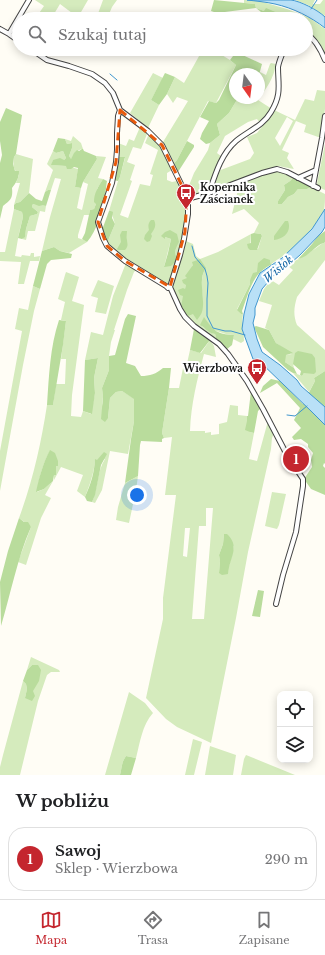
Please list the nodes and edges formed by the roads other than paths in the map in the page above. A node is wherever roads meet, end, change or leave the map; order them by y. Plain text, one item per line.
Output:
1 (29, 0) edge
2 (22, 12) edge
3 (0, 29) edge
4 (12, 29) edge
5 (9, 34) junction
6 (12, 36) edge
7 (313, 40) edge
8 (41, 56) edge
9 (281, 56) edge
10 (325, 60) edge
11 (120, 110) junction
12 (325, 116) edge
13 (316, 170) junction
14 (298, 178) junction
15 (313, 186) junction
16 (318, 188) dead end
17 (209, 193) junction
18 (187, 199) junction
19 (170, 287) junction
20 (276, 604) dead end

1 - 2 street
3 - 5 street
4 - 5 street
5 - 6 street
7 - 10 street
8 - 11 street
9 - 17 street
11 - 18 street
11 - 19 street
12 - 13 street
13 - 14 street
13 - 15 street
14 - 15 street
14 - 17 street
15 - 16 street
17 - 18 street
18 - 19 street
19 - 20 street

